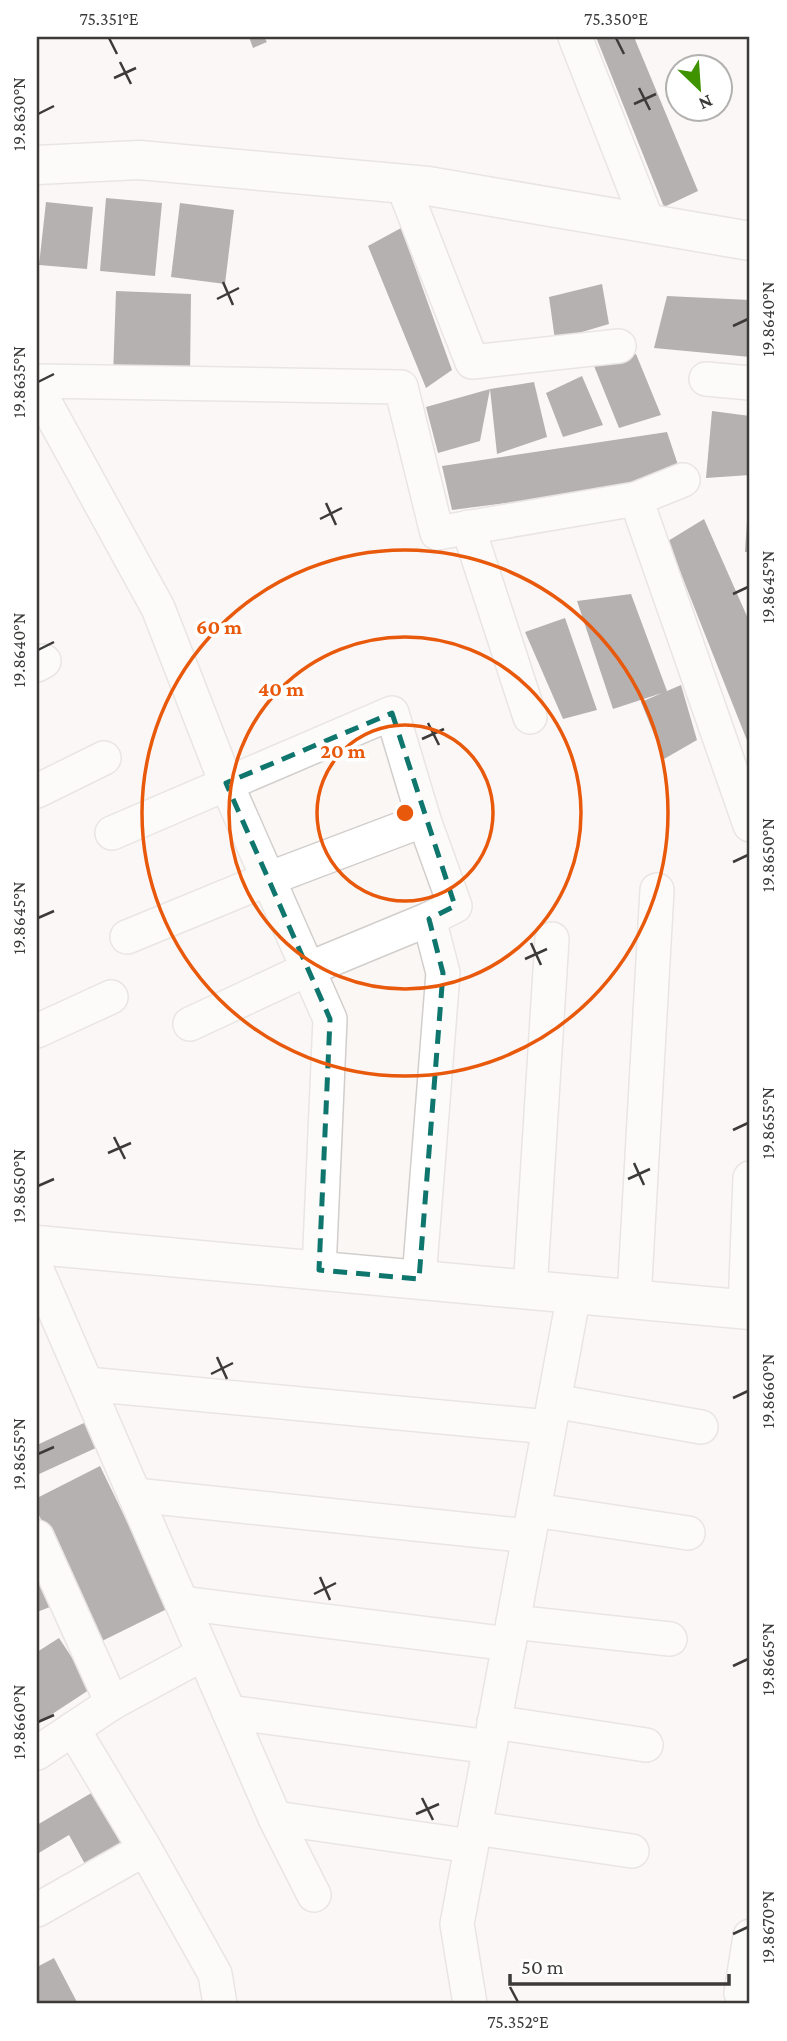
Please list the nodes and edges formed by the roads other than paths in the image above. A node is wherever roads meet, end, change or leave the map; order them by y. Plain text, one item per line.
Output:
1 (575, 37) edge
2 (37, 165) edge
3 (402, 183) junction
4 (648, 223) junction
5 (750, 241) edge
6 (619, 346) dead end
7 (706, 379) dead end
8 (37, 381) edge
9 (750, 383) edge
10 (37, 388) edge
11 (683, 480) dead end
12 (636, 499) junction
13 (468, 527) junction
14 (530, 717) dead end
15 (104, 758) dead end
16 (226, 783) junction
17 (37, 791) edge
18 (424, 820) junction
19 (750, 825) edge
20 (112, 833) dead end
21 (268, 879) junction
22 (657, 890) dead end
23 (429, 919) junction
24 (127, 937) dead end
25 (552, 939) dead end
26 (308, 969) junction
27 (111, 998) dead end
28 (190, 1024) dead end
29 (37, 1031) edge
30 (750, 1178) edge
31 (37, 1245) edge
32 (37, 1270) edge
33 (320, 1270) junction
34 (419, 1279) junction
35 (530, 1290) junction
36 (574, 1294) junction
37 (634, 1299) junction
38 (748, 1309) edge
39 (87, 1384) junction
40 (552, 1414) junction
41 (701, 1427) dead end
42 (135, 1495) junction
43 (532, 1523) junction
44 (688, 1533) dead end
45 (37, 1537) edge
46 (181, 1603) junction
47 (511, 1633) junction
48 (670, 1639) dead end
49 (203, 1654) junction
50 (113, 1703) junction
51 (229, 1712) junction
52 (73, 1729) junction
53 (492, 1734) junction
54 (646, 1745) dead end
55 (37, 1753) edge
56 (275, 1818) junction
57 (473, 1837) junction
58 (145, 1849) junction
59 (632, 1851) dead end
60 (314, 1895) dead end
61 (37, 1910) edge
62 (750, 1936) edge
63 (736, 1995) edge
64 (220, 2004) edge
65 (470, 2004) edge

1 - 4 street
2 - 3 street
3 - 4 street
3 - 6 street
4 - 5 street
7 - 9 street
8 - 13 street
10 - 16 street
11 - 12 street
12 - 13 street
12 - 19 street
13 - 14 street
15 - 17 street
16 - 18 street
16 - 20 street
16 - 21 street
18 - 21 street
18 - 23 street
21 - 24 street
21 - 26 street
22 - 37 street
23 - 26 street
23 - 34 street
25 - 35 street
26 - 28 street
26 - 33 street
27 - 29 street
30 - 38 street
31 - 33 street
32 - 39 street
33 - 34 street
34 - 35 street
35 - 36 street
36 - 37 street
36 - 40 street
37 - 38 street
39 - 40 street
39 - 42 street
40 - 41 street
40 - 43 street
42 - 43 street
42 - 46 street
43 - 44 street
43 - 47 street
45 - 50 street
46 - 47 street
46 - 49 street
47 - 48 street
47 - 53 street
49 - 50 street
49 - 51 street
50 - 52 street
51 - 53 street
51 - 56 street
52 - 55 street
52 - 58 street
53 - 54 street
53 - 57 street
56 - 57 street
56 - 60 street
57 - 59 street
57 - 65 street
58 - 61 street
58 - 64 street
62 - 63 street

